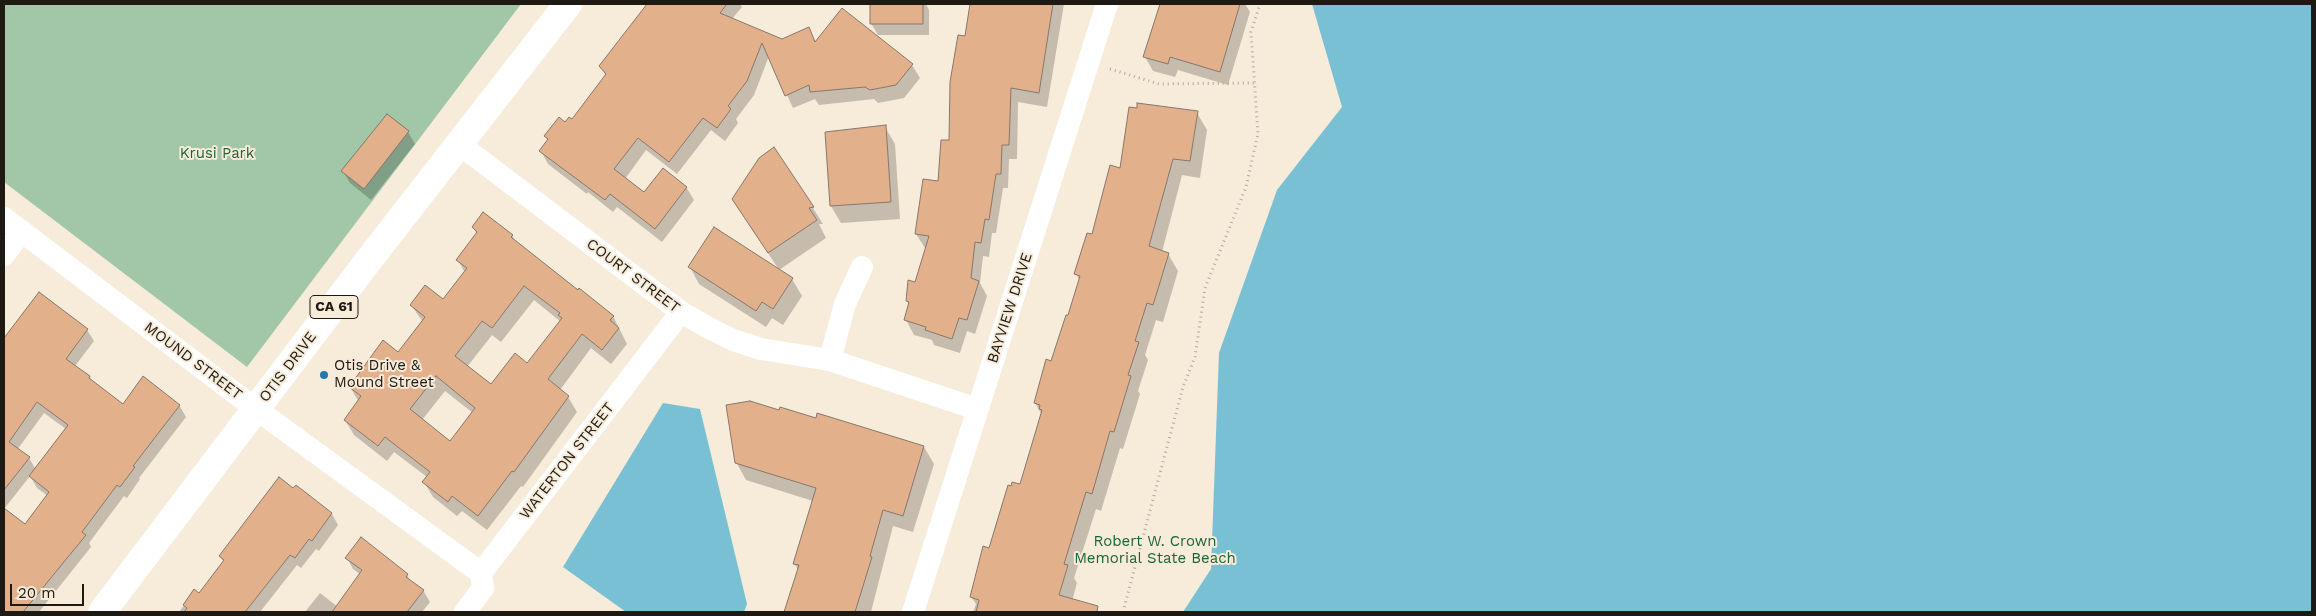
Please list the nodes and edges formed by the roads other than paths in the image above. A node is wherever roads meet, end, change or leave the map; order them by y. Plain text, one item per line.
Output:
1 (568, 4) edge
2 (1107, 4) edge
3 (459, 144) junction
4 (4, 218) edge
5 (22, 231) junction
6 (4, 255) edge
7 (862, 267) dead end
8 (681, 312) junction
9 (830, 360) junction
10 (256, 409) junction
11 (977, 409) junction
12 (481, 573) junction
13 (102, 612) edge
14 (465, 612) edge
15 (913, 612) edge

1 - 3 main road, OTIS DRIVE / CA 61
2 - 11 street, BAYVIEW DRIVE
3 - 8 street, COURT STREET
3 - 10 main road, OTIS DRIVE / CA 61
4 - 5 street, MOUND STREET
5 - 6 street
5 - 10 street, MOUND STREET
7 - 9 street
8 - 9 street, COURT STREET
8 - 12 street, WATERTON STREET
9 - 11 street, COURT STREET
10 - 12 street, MOUND STREET
10 - 13 main road, OTIS DRIVE / CA 61
11 - 15 street, BAYVIEW DRIVE
12 - 14 street, WATERTON STREET

